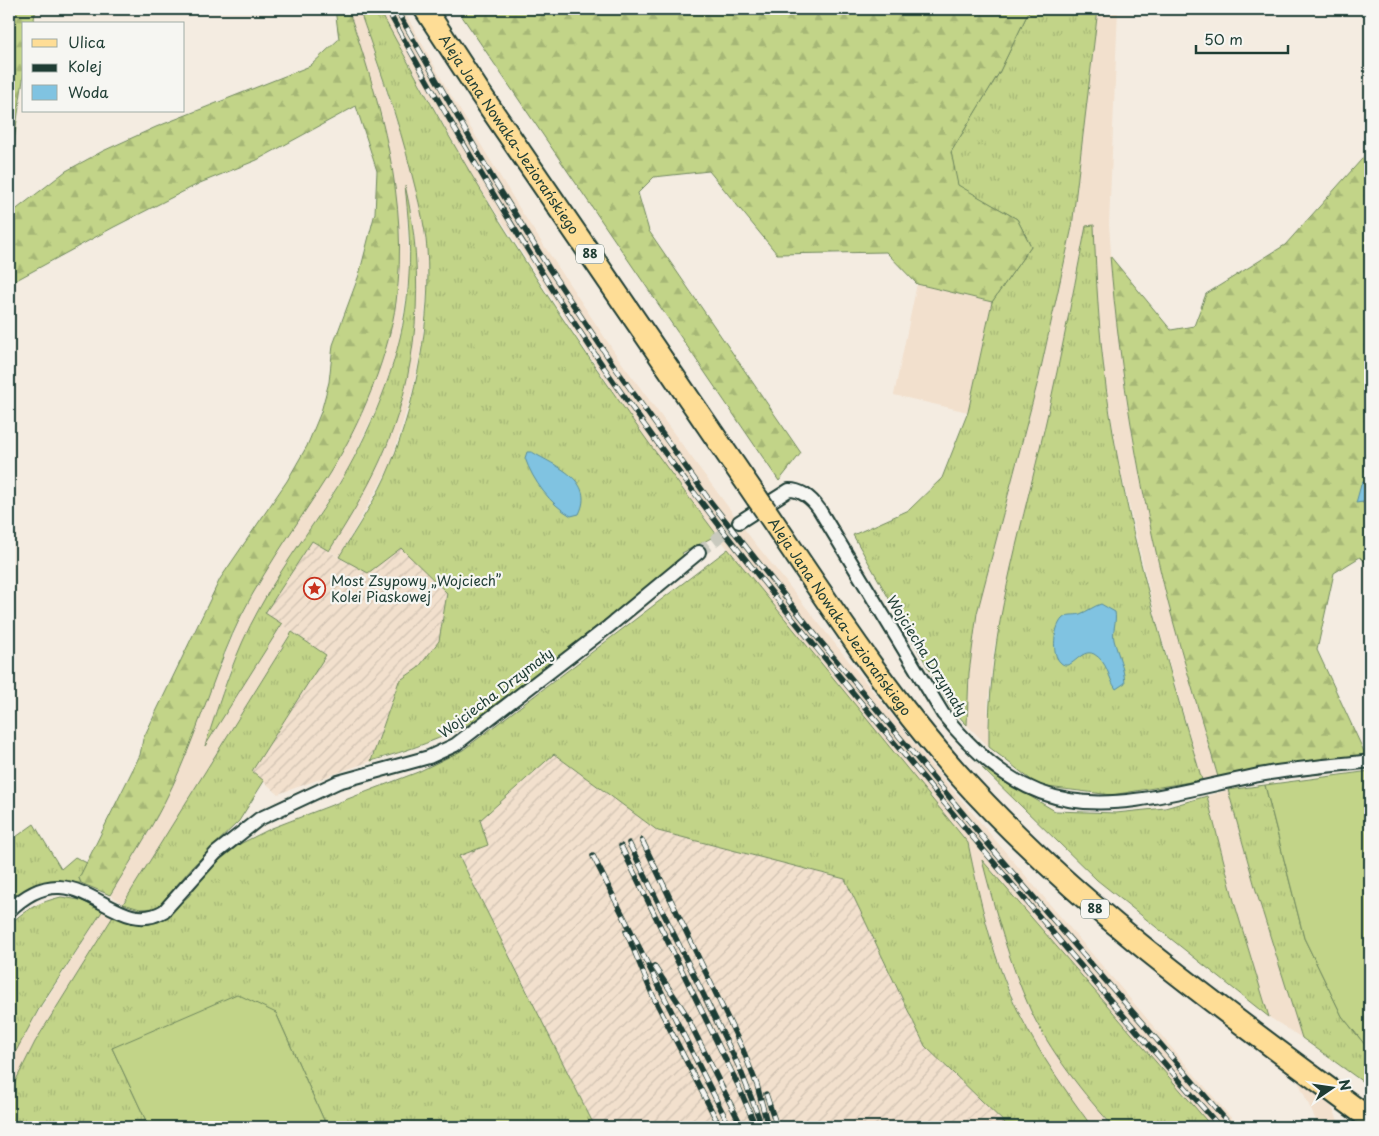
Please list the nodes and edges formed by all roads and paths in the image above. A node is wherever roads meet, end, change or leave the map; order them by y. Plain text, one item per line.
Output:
1 (425, 9) edge
2 (441, 9) edge
3 (768, 501) junction
4 (739, 522) tunnel mouth
5 (699, 552) tunnel mouth
6 (1370, 761) edge
7 (9, 911) edge
8 (1370, 1102) edge
9 (1370, 1119) edge

1 - 3 main road, Aleja Jana Nowaka-Jeziorańskiego / 88
2 - 3 main road, Aleja Jana Nowaka-Jeziorańskiego / 88
3 - 8 main road, Aleja Jana Nowaka-Jeziorańskiego / 88
3 - 9 main road, Aleja Jana Nowaka-Jeziorańskiego / 88
4 - 6 street, Wojciecha Drzymały
5 - 7 street, Wojciecha Drzymały

